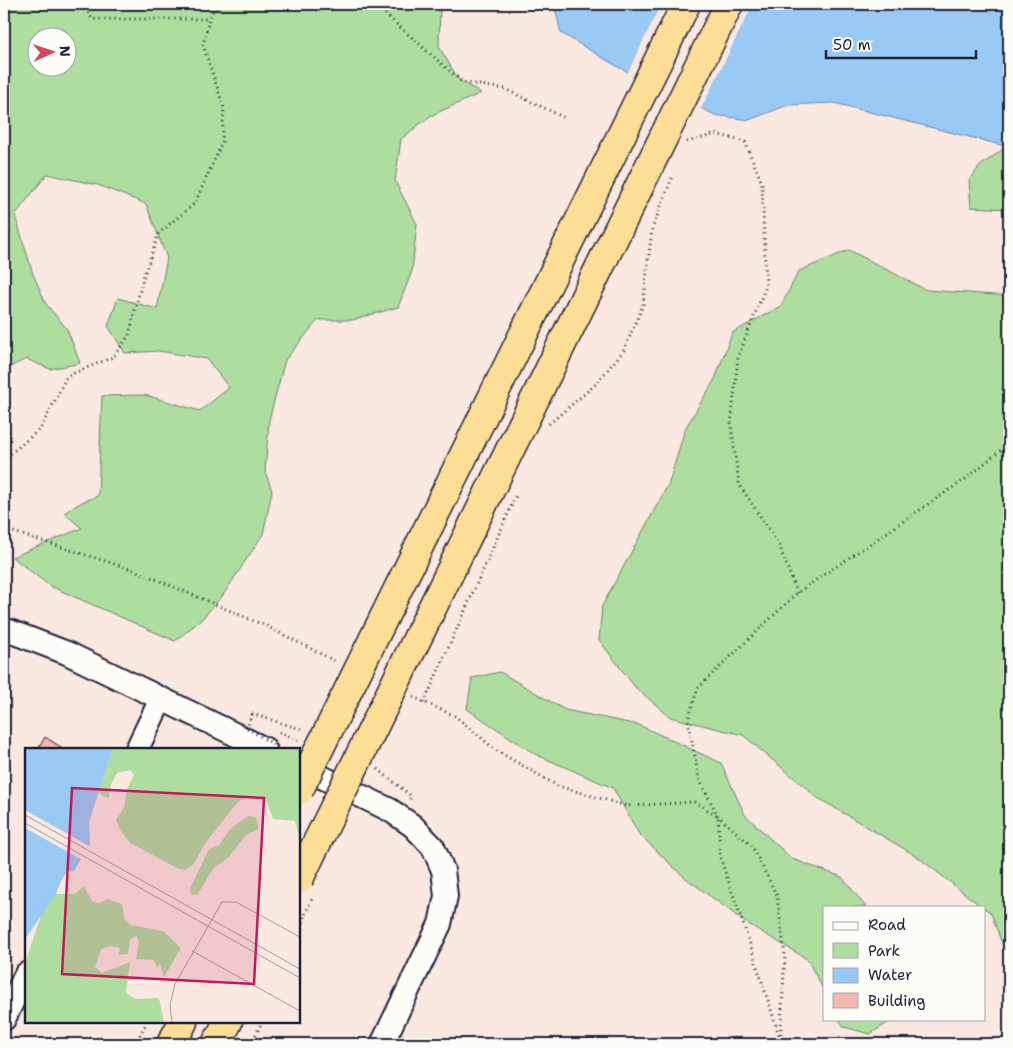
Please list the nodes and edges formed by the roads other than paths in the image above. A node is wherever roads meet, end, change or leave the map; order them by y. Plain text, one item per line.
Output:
1 (686, 4) edge
2 (729, 4) edge
3 (4, 629) edge
4 (162, 699) junction
5 (138, 748) edge
6 (263, 748) edge
7 (300, 766) edge
8 (300, 788) edge
9 (300, 877) edge
10 (25, 976) edge
11 (4, 1019) edge
12 (182, 1023) edge
13 (227, 1023) edge
14 (171, 1044) edge
15 (216, 1044) edge
16 (382, 1044) edge

1 - 8 highway, bridge
2 - 9 highway, bridge
3 - 4 street
4 - 5 street
4 - 6 street
7 - 16 street
10 - 11 street
12 - 14 highway
13 - 15 highway

